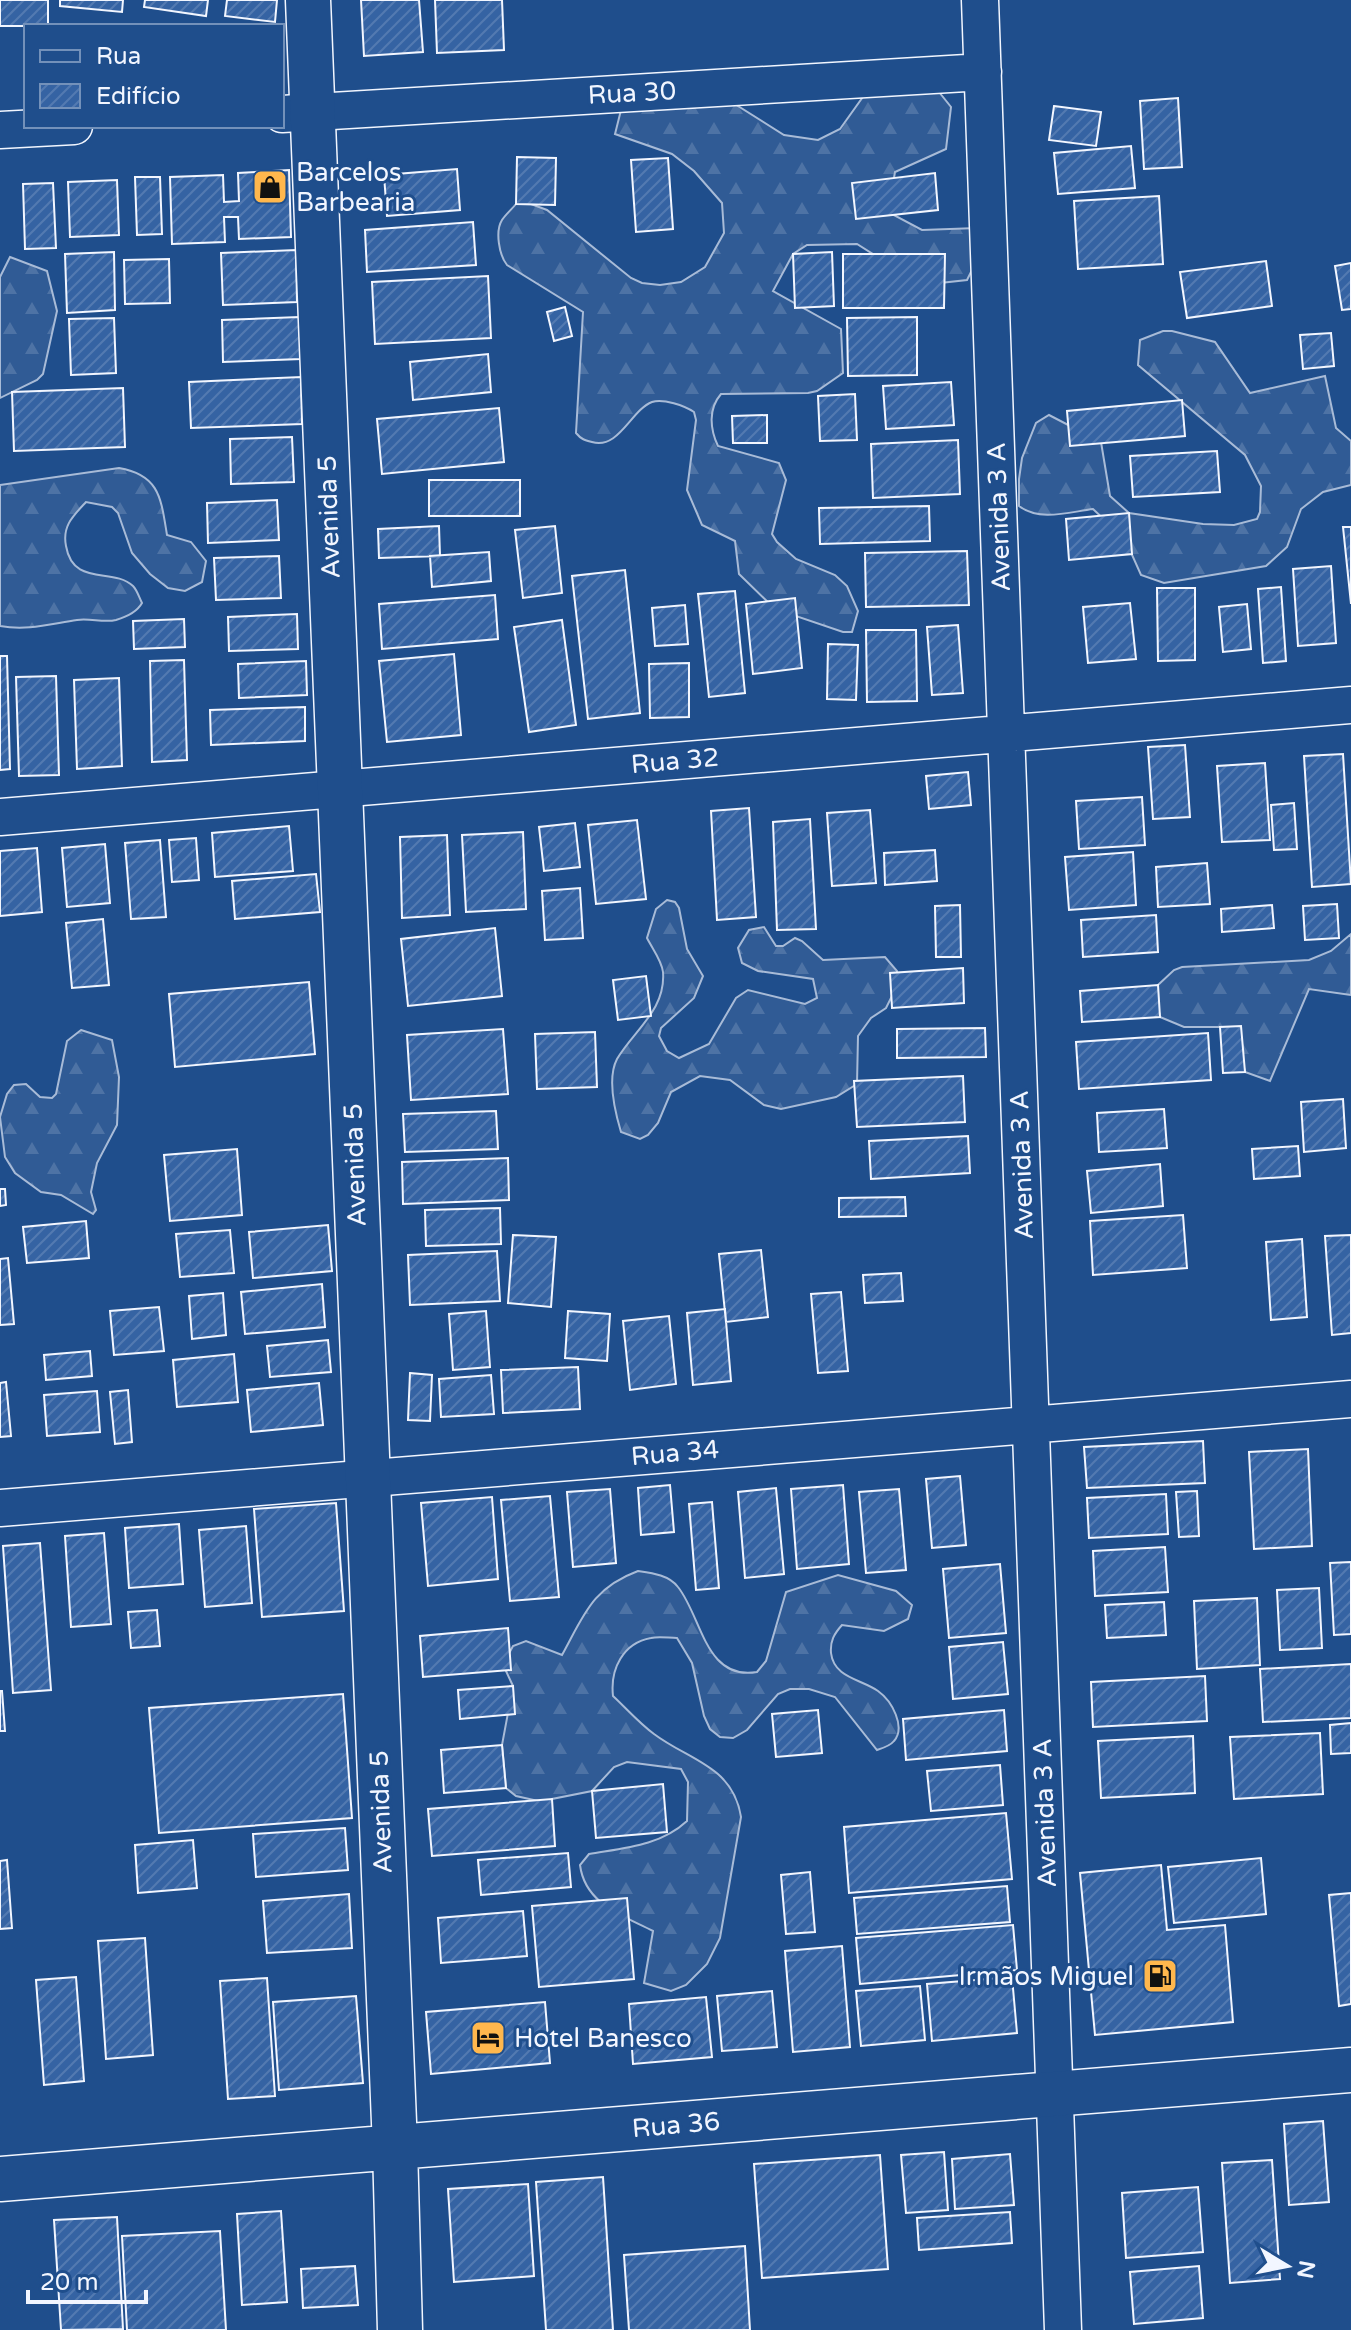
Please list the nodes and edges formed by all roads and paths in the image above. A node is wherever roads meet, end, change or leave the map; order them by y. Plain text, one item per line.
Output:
1 (308, 0) edge
2 (980, 0) edge
3 (983, 72) junction
4 (297, 113) edge
5 (37, 128) edge
6 (0, 130) edge
7 (1351, 705) edge
8 (1007, 733) junction
9 (340, 789) junction
10 (0, 817) edge
11 (1351, 1399) edge
12 (1031, 1425) junction
13 (368, 1478) junction
14 (0, 1508) edge
15 (1351, 2070) edge
16 (1055, 2094) junction
17 (395, 2147) junction
18 (0, 2179) edge
19 (400, 2330) edge
20 (1063, 2330) edge

1 - 4 street, Avenida 5
2 - 3 street, Avenida 3 A
3 - 4 street, Rua 30
3 - 8 street, Avenida 3 A
4 - 9 street, Avenida 5
5 - 6 street
7 - 8 street, Rua 32
8 - 9 street, Rua 32
8 - 12 street, Avenida 3 A
9 - 10 street, Rua 32
9 - 13 street, Avenida 5
11 - 12 street, Rua 34
12 - 13 street, Rua 34
12 - 16 street, Avenida 3 A
13 - 14 street, Rua 34
13 - 17 street, Avenida 5
15 - 16 street, Rua 36
16 - 17 street, Rua 36
16 - 20 street, Avenida 3 A
17 - 18 street, Rua 36
17 - 19 street, Avenida 5

